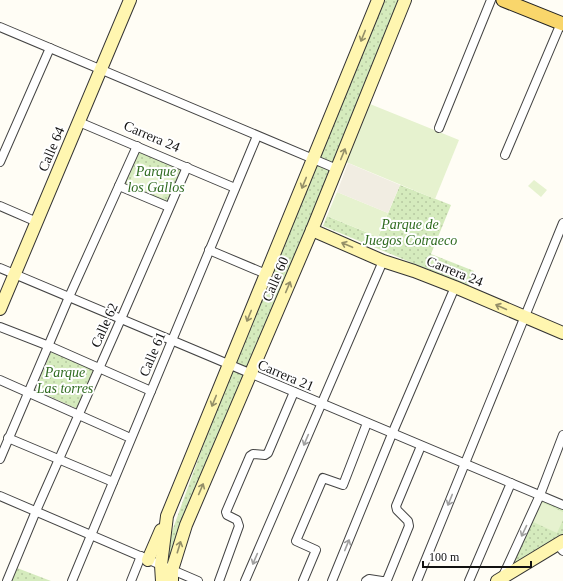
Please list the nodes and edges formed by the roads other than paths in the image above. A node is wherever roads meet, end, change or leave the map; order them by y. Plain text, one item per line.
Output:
1 (130, 0) edge
2 (378, 0) edge
3 (405, 0) edge
4 (491, 0) edge
5 (503, 0) edge
6 (528, 0) edge
7 (562, 21) edge
8 (0, 27) edge
9 (50, 48) junction
10 (101, 70) junction
11 (79, 122) junction
12 (439, 128) dead end
13 (257, 136) junction
14 (137, 146) junction
15 (506, 155) dead end
16 (313, 160) junction
17 (0, 162) edge
18 (186, 167) junction
19 (337, 170) junction
20 (119, 186) junction
21 (235, 188) junction
22 (0, 206) edge
23 (169, 207) junction
24 (37, 222) junction
25 (563, 223) edge
26 (312, 230) junction
27 (210, 250) junction
28 (383, 260) junction
29 (0, 268) edge
30 (14, 274) junction
31 (266, 274) junction
32 (455, 287) junction
33 (69, 297) junction
34 (0, 309) edge
35 (525, 317) junction
36 (121, 319) junction
37 (0, 327) edge
38 (563, 333) edge
39 (172, 341) junction
40 (49, 346) junction
41 (229, 365) junction
42 (99, 368) junction
43 (250, 374) junction
44 (0, 380) edge
45 (151, 391) junction
46 (28, 392) junction
47 (294, 392) junction
48 (322, 404) junction
49 (79, 415) junction
50 (367, 423) junction
51 (392, 434) junction
52 (563, 435) edge
53 (126, 436) dead end
54 (8, 438) junction
55 (422, 446) junction
56 (0, 458) edge
57 (59, 459) junction
58 (465, 464) junction
59 (113, 482) junction
60 (511, 483) junction
61 (540, 495) junction
62 (0, 496) edge
63 (563, 505) edge
64 (36, 511) junction
65 (167, 516) junction
66 (91, 535) junction
67 (563, 548) edge
68 (145, 558) junction
69 (169, 572) edge
70 (503, 580) edge
71 (7, 581) edge
72 (72, 581) edge
73 (131, 581) edge
74 (162, 581) edge
75 (198, 581) edge
76 (218, 581) edge
77 (245, 581) edge
78 (303, 581) edge
79 (332, 581) edge
80 (366, 581) edge
81 (383, 581) edge
82 (416, 581) edge
83 (469, 581) edge

1 - 10 street, Calle 64
2 -> 16 street, Calle 60
19 -> 3 street, Calle 60
4 - 12 street
5 - 7 main road
6 - 7 main road
7 - 15 street
8 - 9 street
9 - 10 street
9 - 17 street
10 - 11 street, Calle 64
10 - 13 street
11 - 14 street, Carrera 24
11 - 24 street, Calle 64
13 - 16 street
13 - 21 street, Calle 61
14 - 18 street, Carrera 24
14 - 20 street
16 - 19 street
16 -> 31 street, Calle 60
18 - 21 street, Carrera 24
18 - 23 street, Calle 62
19 - 26 street, Calle 60
20 - 23 street
20 - 33 street
21 - 27 street, Calle 61
22 - 24 street
23 - 36 street, Calle 62
24 - 30 street, Calle 64
25 - 35 street
28 -> 26 street, Carrera 24
43 -> 26 street, Calle 60
27 - 31 street
27 - 39 street, Calle 61
28 - 32 street, Carrera 24
28 - 48 street
29 - 30 street, Carrera 21
30 - 33 street, Carrera 21
30 - 34 street, Calle 64
31 -> 41 street, Calle 60
35 -> 32 street, Carrera 24
32 - 51 street
33 - 36 street, Carrera 21
33 - 40 street
35 - 38 street, Carrera 24
35 - 58 street
36 - 39 street, Carrera 21
36 - 42 street, Calle 62
37 - 40 street
39 - 41 street, Carrera 21
39 - 45 street, Calle 61
40 - 42 street
40 - 46 street
41 - 43 street, Carrera 21
41 -> 65 street, Calle 60
42 - 45 street
42 - 49 street, Calle 62
43 - 47 street, Carrera 21
69 -> 43 street, Calle 60
44 - 46 street
45 - 59 street, Calle 61
46 - 49 street
46 - 54 street
47 - 48 street, Carrera 21
47 - 76 street
48 - 50 street, Carrera 21
48 -> 77 street
49 - 53 street
49 - 57 street, Calle 62
50 - 51 street, Carrera 21
50 - 78 street
51 - 55 street, Carrera 21
79 -> 51 street
52 - 61 street
54 - 56 street
54 - 57 street
55 - 58 street, Carrera 21
55 - 81 street
57 - 59 street
57 - 64 street, Calle 62
58 - 60 street, Carrera 21
58 -> 82 street
59 - 66 street, Calle 61
60 - 61 street, Carrera 21
60 - 83 street
61 - 63 street, Carrera 21
61 -> 70 street
62 - 64 street
64 - 66 street
64 - 71 street, Calle 62
65 - 68 street
65 - 69 street, Calle 60
66 - 68 street
66 - 72 street, Calle 61
67 - 70 street
68 - 69 street
68 - 73 street
69 - 74 street
69 - 75 street
80 - 81 street

